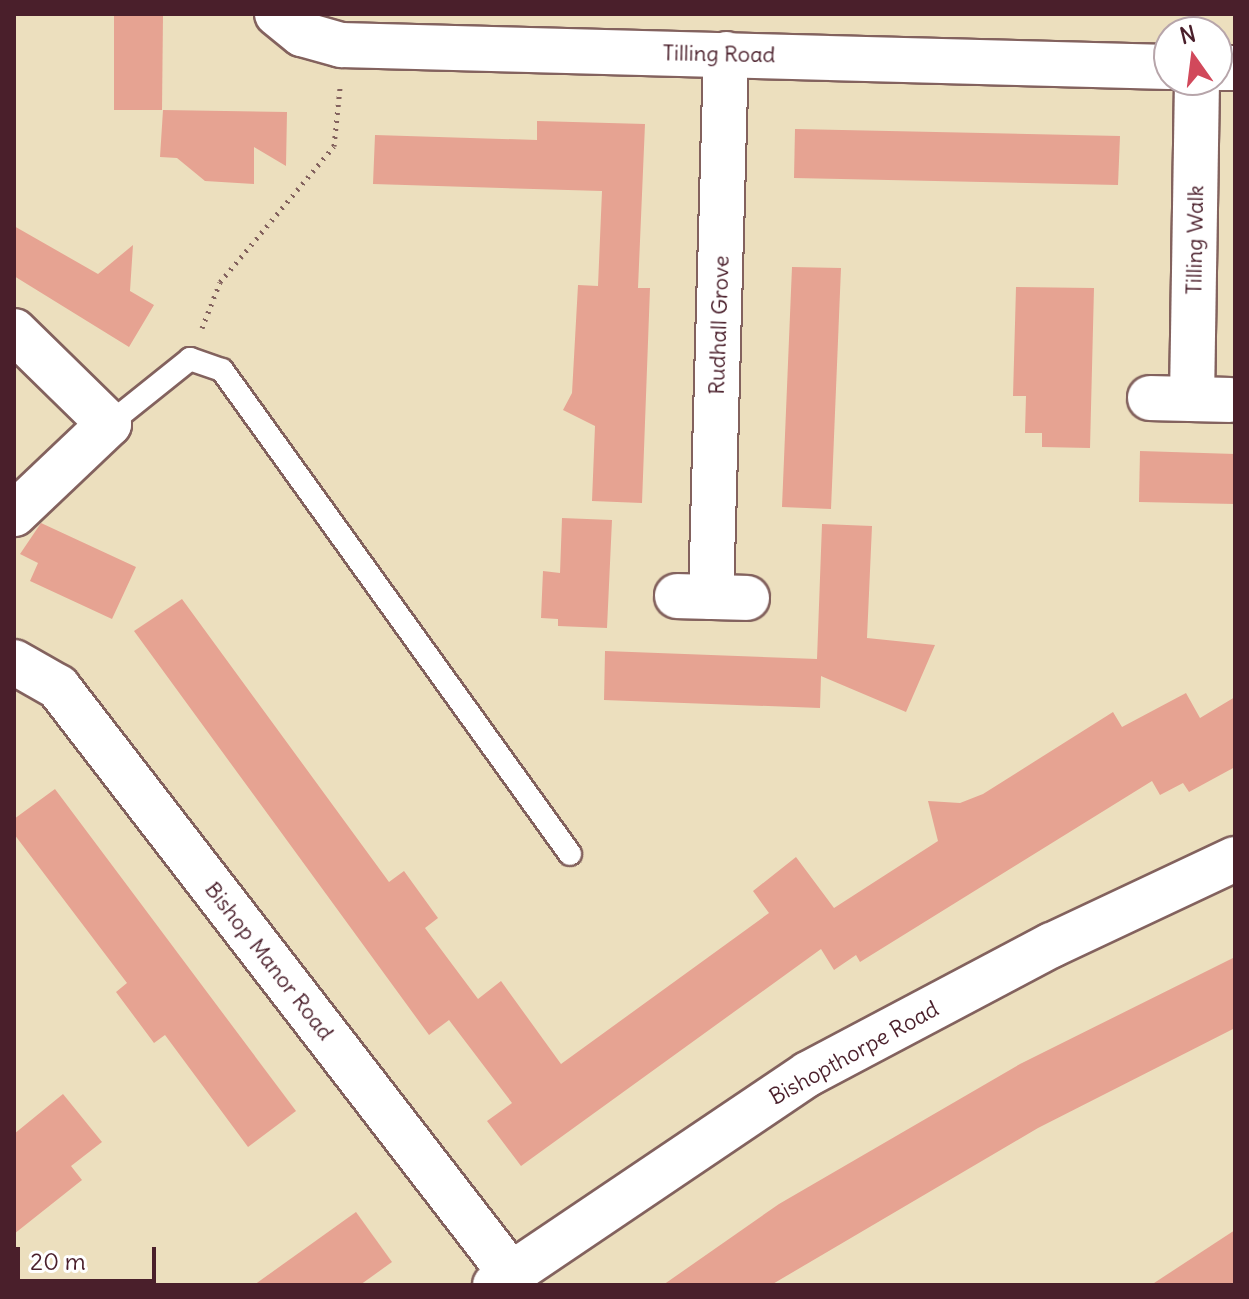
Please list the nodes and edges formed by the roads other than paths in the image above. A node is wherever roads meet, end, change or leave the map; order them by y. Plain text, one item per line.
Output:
1 (277, 14) edge
2 (726, 54) junction
3 (1153, 67) edge
4 (1197, 96) edge
5 (14, 331) edge
6 (1191, 399) dead end
7 (109, 424) junction
8 (14, 514) edge
9 (712, 597) dead end
10 (14, 662) edge
11 (570, 854) dead end
12 (1235, 859) edge
13 (503, 1279) edge

1 - 2 street, Tilling Road
2 - 3 street, Tilling Road
2 - 9 street, Rudhall Grove
4 - 6 street, Tilling Walk
5 - 7 street
7 - 8 street
7 - 11 lane
10 - 13 street, Bishop Manor Road
12 - 13 street, Bishopthorpe Road

